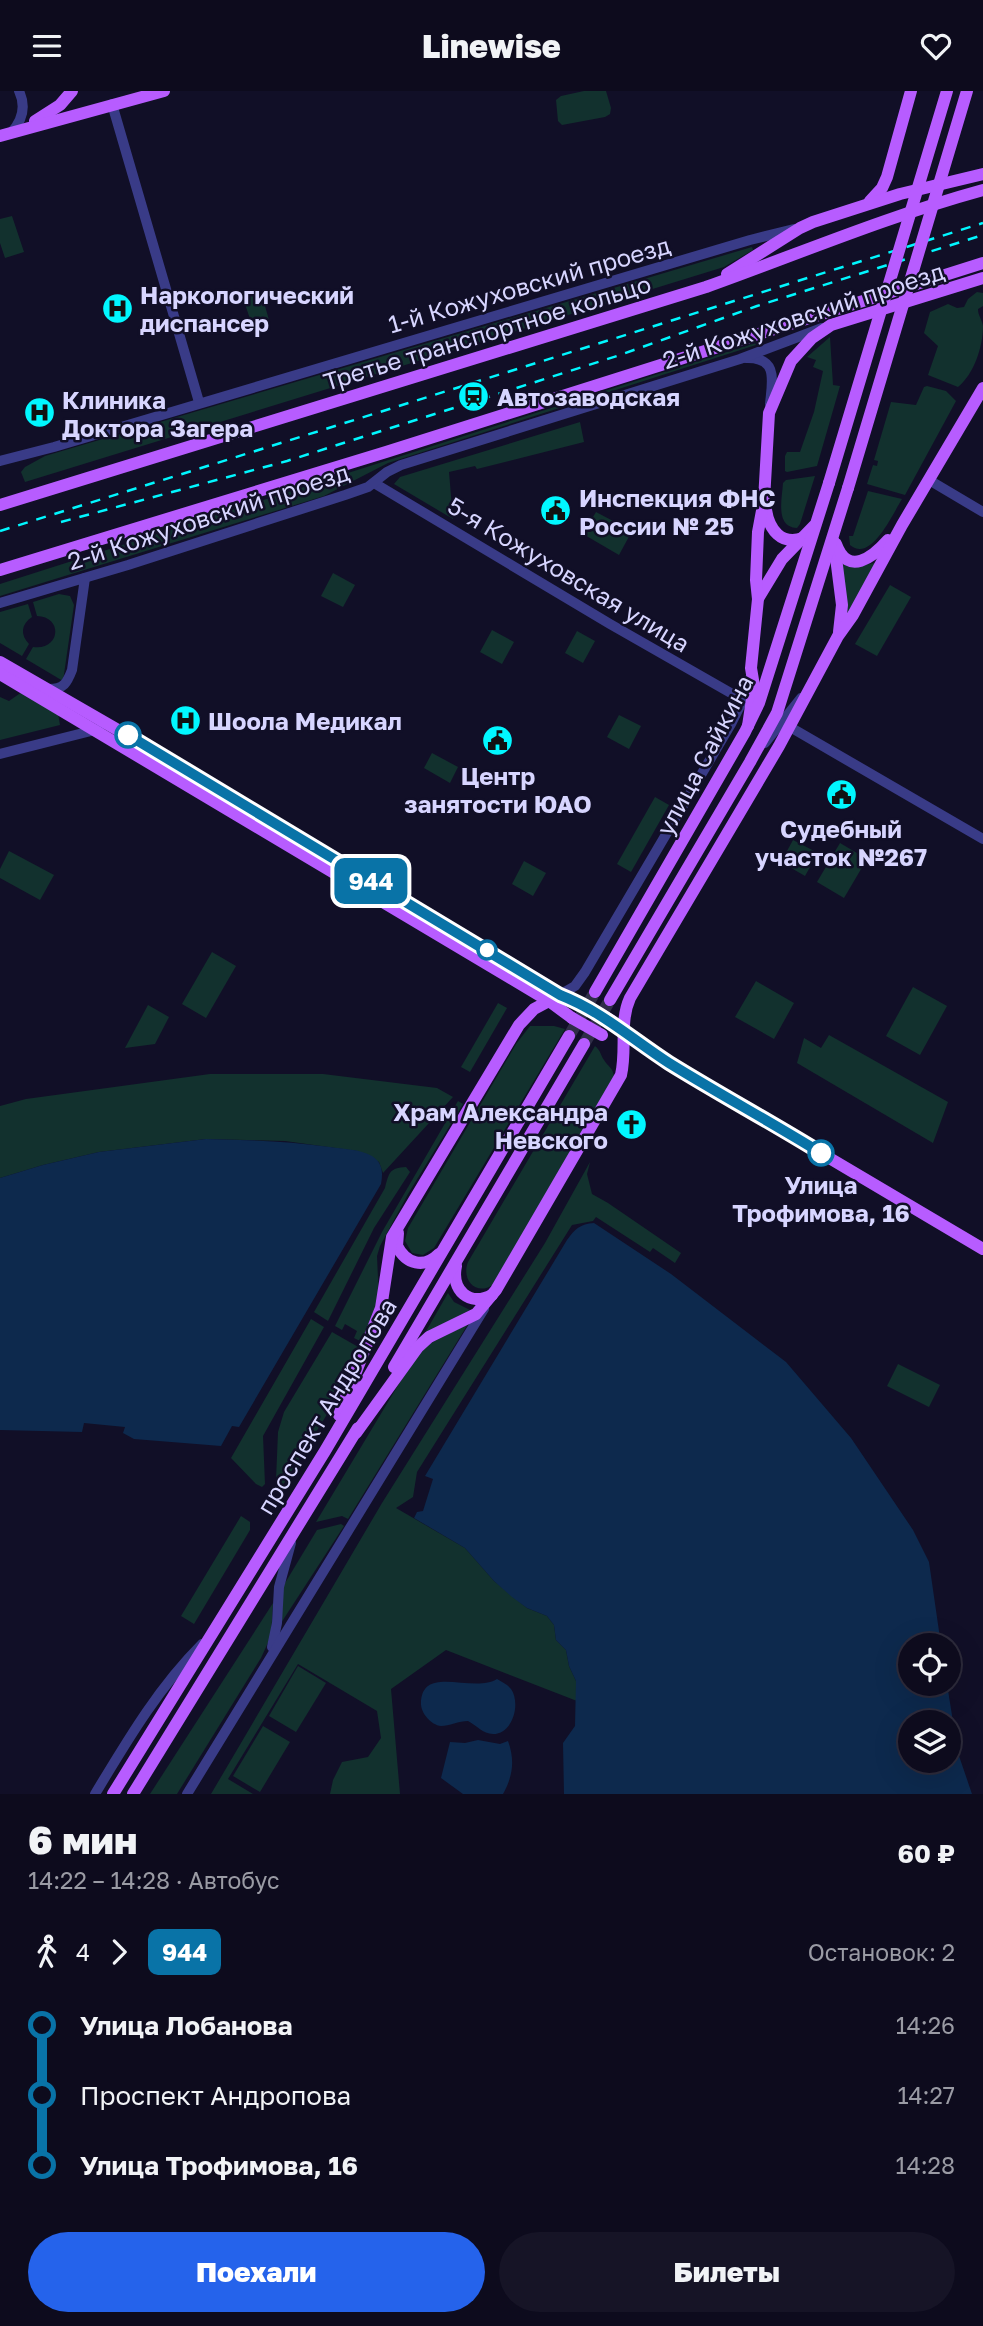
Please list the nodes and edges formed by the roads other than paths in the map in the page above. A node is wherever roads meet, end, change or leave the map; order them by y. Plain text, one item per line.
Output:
1 (19, 91) edge
2 (72, 91) edge
3 (161, 91) edge
4 (911, 91) edge
5 (947, 91) edge
6 (967, 91) edge
7 (112, 104) junction
8 (9, 134) edge
9 (982, 174) edge
10 (887, 177) junction
11 (983, 190) edge
12 (901, 194) junction
13 (867, 204) junction
14 (800, 228) junction
15 (983, 263) edge
16 (983, 278) edge
17 (706, 287) junction
18 (831, 325) junction
19 (740, 359) junction
20 (983, 388) edge
21 (199, 402) junction
22 (769, 414) junction
23 (0, 461) edge
24 (929, 479) junction
25 (374, 483) junction
26 (764, 500) junction
27 (0, 505) edge
28 (983, 512) edge
29 (820, 517) junction
30 (902, 525) junction
31 (806, 537) junction
32 (834, 537) junction
33 (4, 569) edge
34 (85, 578) junction
35 (758, 600) junction
36 (0, 603) edge
37 (838, 636) junction
38 (779, 644) junction
39 (0, 662) edge
40 (751, 668) junction
41 (0, 674) edge
42 (754, 686) junction
43 (810, 686) junction
44 (48, 689) junction
45 (743, 700) junction
46 (112, 726) junction
47 (748, 726) junction
48 (789, 727) junction
49 (94, 730) junction
50 (0, 754) edge
51 (750, 762) junction
52 (983, 839) edge
53 (595, 992) tunnel mouth
54 (555, 998) junction
55 (610, 1000) tunnel mouth
56 (569, 1036) tunnel mouth
57 (624, 1038) junction
58 (584, 1044) tunnel mouth
59 (403, 1219) junction
60 (444, 1249) junction
61 (983, 1249) edge
62 (458, 1257) junction
63 (492, 1294) junction
64 (356, 1433) junction
65 (325, 1451) junction
66 (295, 1531) junction
67 (207, 1640) junction
68 (262, 1669) junction
69 (95, 1794) edge
70 (113, 1794) edge
71 (133, 1794) edge
72 (187, 1794) edge

1 - 8 street
2 - 8 main road
3 - 7 main road
4 - 10 main road
5 - 29 main road, улица Сайкина, bridge
6 - 32 main road, улица Сайкина, bridge
7 - 8 main road
7 - 21 street
9 - 12 main road, 1-й Кожуховский проезд
10 - 12 main road
10 - 13 main road
11 - 17 main road, Третье транспортное кольцо
12 - 13 main road, 1-й Кожуховский проезд
13 - 14 main road, 1-й Кожуховский проезд
14 - 17 main road
14 - 21 street, 1-й Кожуховский проезд
15 - 33 main road
16 - 18 main road, 2-й Кожуховский проезд
17 - 27 main road, Третье транспортное кольцо
18 - 19 street, 2-й Кожуховский проезд
18 - 22 main road
19 - 22 street
19 - 25 street, 2-й Кожуховский проезд
20 - 24 main road, улица Сайкина
21 - 23 street, 1-й Кожуховский проезд
22 - 26 main road
24 - 28 street
24 - 30 main road, улица Сайкина
25 - 34 street, 2-й Кожуховский проезд
25 - 45 street, 5-я Кожуховская улица
26 - 31 main road
26 - 35 main road
29 - 31 main road
29 - 38 main road, улица Сайкина
30 - 32 main road
30 - 37 main road, улица Сайкина
31 - 35 main road
32 - 37 main road
32 - 51 main road, улица Сайкина
34 - 36 street, 2-й Кожуховский проезд
34 - 44 street
35 - 40 main road
37 - 43 main road, улица Сайкина
38 - 42 street
38 - 47 main road, улица Сайкина
39 - 44 main road
40 - 42 main road
40 - 45 street
41 - 49 main road
42 - 45 street
42 - 47 main road
43 - 48 main road
43 - 51 street, улица Сайкина
44 - 46 main road
45 - 54 street
46 - 49 street
46 - 54 main road
47 - 53 main road, улица Сайкина
48 - 52 street
48 - 57 main road
49 - 50 street
49 - 54 main road
51 - 55 main road, улица Сайкина
54 - 57 main road, bridge
54 - 57 main road, bridge
54 - 59 main road
56 - 60 main road, проспект Андропова
57 - 61 main road
57 - 63 main road
58 - 62 main road, проспект Андропова
59 - 60 main road
59 - 65 main road
60 - 65 main road, проспект Андропова
62 - 63 main road
62 - 64 main road, проспект Андропова
63 - 64 main road
63 - 68 street
64 - 66 main road, проспект Андропова
65 - 67 main road, проспект Андропова
66 - 68 street
66 - 71 main road, проспект Андропова
67 - 69 street
67 - 70 main road, проспект Андропова
68 - 72 street

